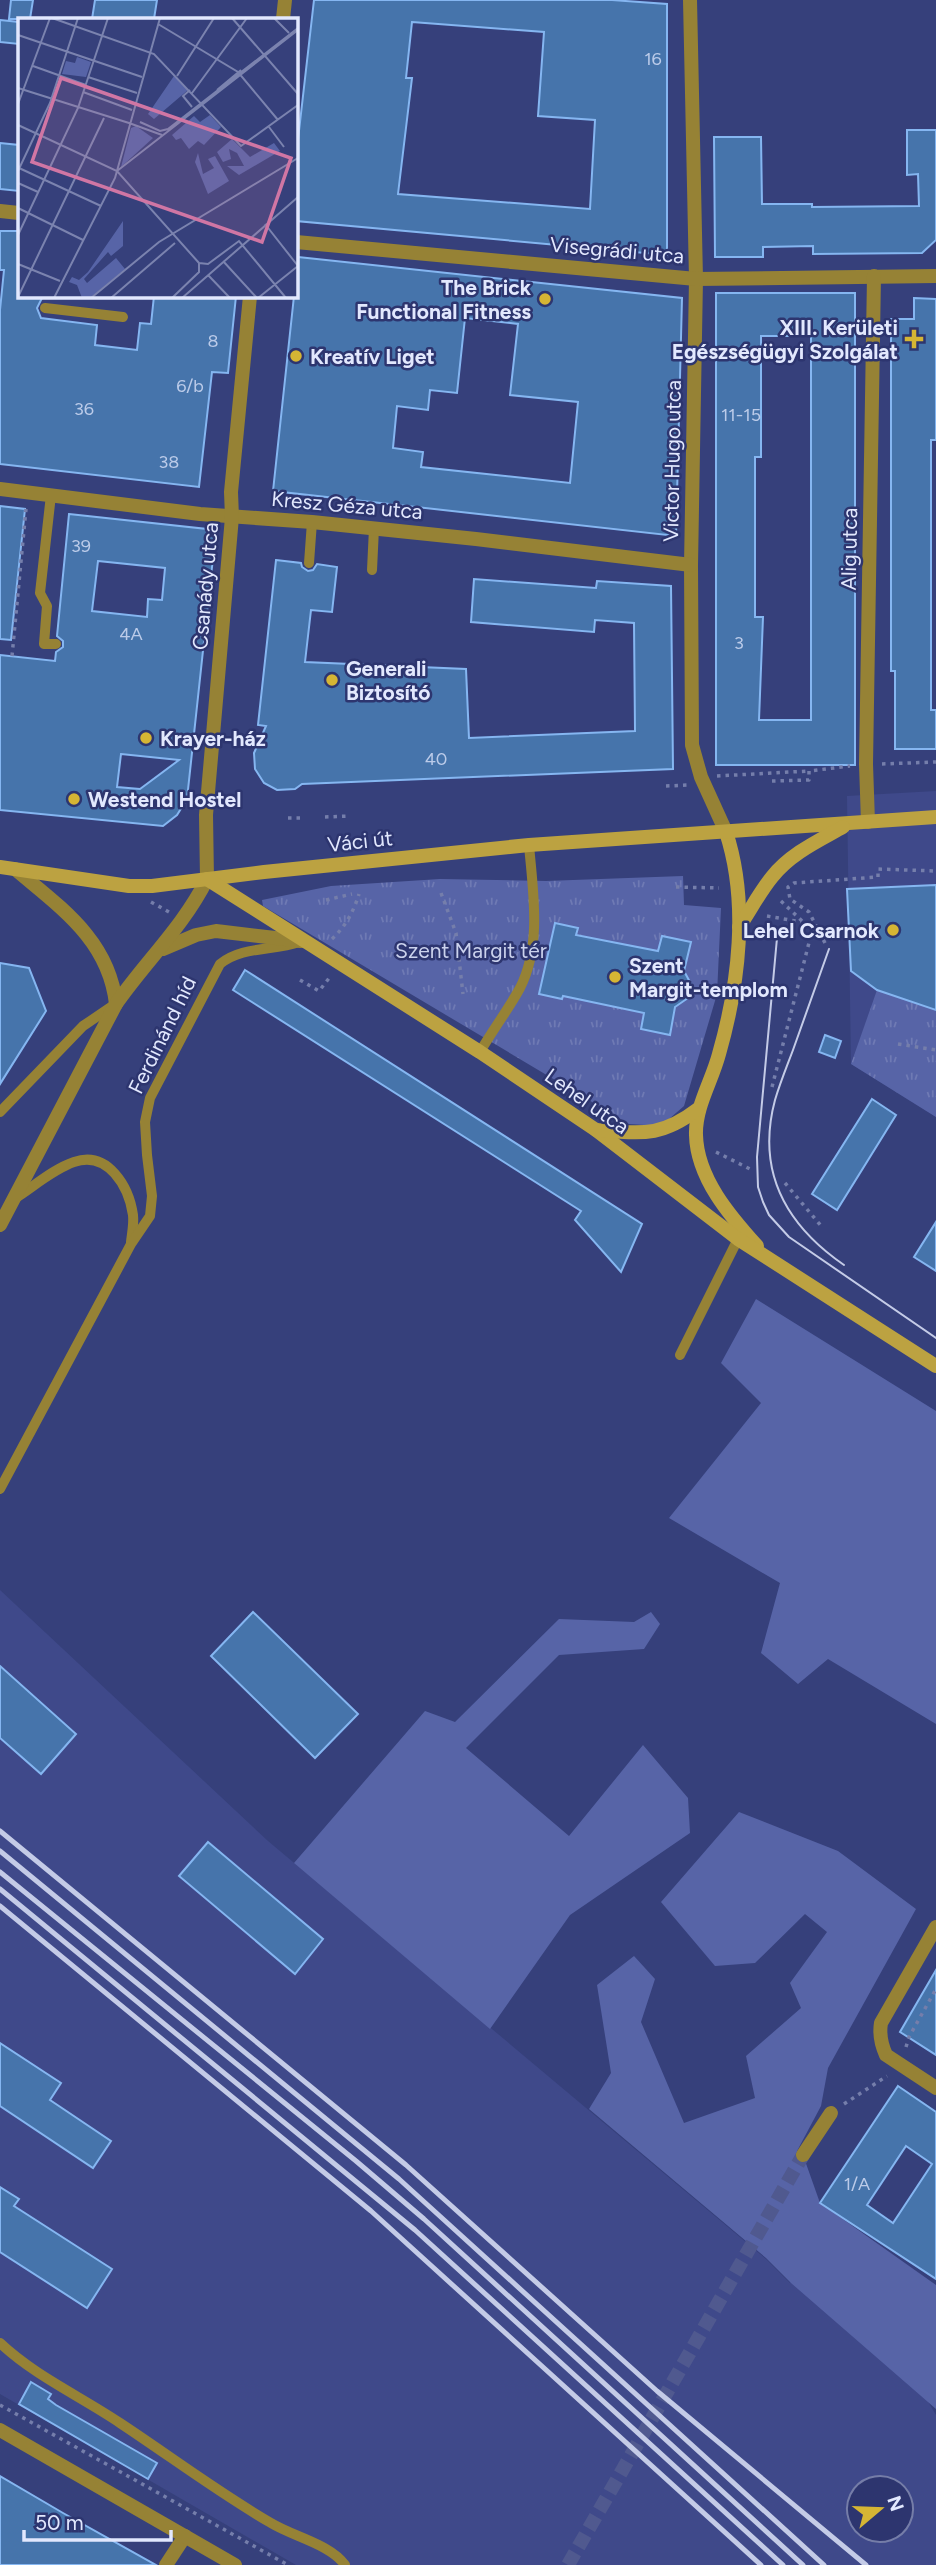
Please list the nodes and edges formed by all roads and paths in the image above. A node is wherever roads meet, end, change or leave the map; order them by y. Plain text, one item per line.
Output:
1 (285, 0) edge
2 (690, 0) edge
3 (283, 18) edge
4 (0, 211) edge
5 (18, 213) edge
6 (298, 242) edge
7 (874, 276) junction
8 (936, 276) edge
9 (696, 279) junction
10 (250, 298) edge
11 (45, 308) dead end
12 (123, 317) dead end
13 (0, 489) edge
14 (28, 493) junction
15 (51, 495) junction
16 (232, 517) junction
17 (312, 522) junction
18 (374, 528) junction
19 (309, 564) dead end
20 (691, 565) junction
21 (372, 570) dead end
22 (46, 613) junction
23 (59, 614) dead end
24 (57, 644) dead end
25 (12, 656) dead end
26 (936, 762) edge
27 (866, 764) junction
28 (809, 771) junction
29 (698, 781) junction
30 (772, 781) dead end
31 (666, 786) dead end
32 (350, 816) dead end
33 (325, 817) dead end
34 (936, 817) edge
35 (288, 818) dead end
36 (304, 818) dead end
37 (868, 822) junction
38 (848, 824) junction
39 (726, 832) junction
40 (529, 845) junction
41 (0, 867) edge
42 (16, 869) junction
43 (936, 871) edge
44 (207, 880) junction
45 (676, 887) dead end
46 (719, 888) dead end
47 (442, 893) dead end
48 (352, 894) dead end
49 (359, 894) dead end
50 (326, 900) dead end
51 (780, 901) dead end
52 (767, 916) dead end
53 (803, 922) junction
54 (738, 929) junction
55 (813, 931) junction
56 (301, 941) junction
57 (159, 951) junction
58 (322, 953) junction
59 (300, 980) dead end
60 (319, 991) dead end
61 (463, 994) dead end
62 (116, 1004) junction
63 (898, 1044) dead end
64 (936, 1050) edge
65 (480, 1052) junction
66 (772, 1087) dead end
67 (698, 1109) junction
68 (0, 1112) edge
69 (596, 1130) junction
70 (714, 1151) dead end
71 (750, 1169) dead end
72 (785, 1183) dead end
73 (14, 1199) junction
74 (0, 1225) edge
75 (822, 1227) dead end
76 (738, 1240) junction
77 (131, 1244) junction
78 (771, 1262) junction
79 (680, 1355) dead end
80 (936, 1366) edge
81 (0, 1465) edge
82 (10, 1472) junction
83 (0, 1489) edge
84 (936, 1927) edge
85 (936, 1989) edge
86 (900, 2065) junction
87 (936, 2088) edge
88 (831, 2113) joint
89 (803, 2155) tunnel mouth
90 (0, 2343) edge
91 (0, 2405) edge
92 (0, 2430) edge
93 (185, 2536) junction
94 (166, 2565) edge
95 (235, 2565) edge
96 (288, 2565) edge
97 (345, 2565) edge

1 - 3 street
2 - 9 street, Victor Hugo utca
4 - 5 street
6 - 9 street, Visegrádi utca
7 - 8 street, Visegrádi utca
7 - 9 street, Visegrádi utca
7 - 27 street, Alig utca
9 - 20 street, Victor Hugo utca
10 - 16 street, Csanády utca
11 - 12 lane
13 - 14 street, Kresz Géza utca
14 - 15 street, Kresz Géza utca
14 - 25 path
15 - 16 street, Kresz Géza utca
15 - 22 lane
16 - 17 street, Kresz Géza utca
16 - 44 street, Csanády utca
17 - 18 street, Kresz Géza utca
17 - 19 lane
18 - 20 street, Kresz Géza utca
18 - 21 lane
20 - 29 street, Victor Hugo utca
22 - 23 lane
22 - 24 lane
26 - 27 path
27 - 28 path
27 - 37 street, Alig utca
28 - 29 path
28 - 30 path
29 - 31 path
29 - 39 street, Victor Hugo utca
32 - 33 path
34 - 37 main road, Váci út
35 - 36 path
37 - 38 main road, Váci út
38 - 39 main road, Váci út
38 - 54 main road, Váci út
39 - 40 main road, Váci út
39 - 54 main road
40 - 44 main road, Váci út
40 - 65 lane
41 - 42 main road, Váci út
42 - 44 main road, Váci út
42 - 62 street
43 - 55 path
44 - 56 main road, Lehel utca
44 - 57 street, Ferdinánd híd
45 - 46 path
47 - 61 path
48 - 50 path
49 - 58 path
51 - 53 path
52 - 53 path
53 - 55 path
54 - 67 main road
55 - 66 path
56 - 57 street, Ferdinánd híd
56 - 58 main road, Lehel utca
56 - 77 lane, Ferdinánd híd
57 - 62 street, Ferdinánd híd
58 - 65 main road, Lehel utca
59 - 60 path
62 - 68 lane, Ferdinánd híd
62 - 73 street, Ferdinánd híd
63 - 64 path
65 - 69 main road, Lehel utca
67 - 69 main road
67 - 78 main road
69 - 76 main road, Lehel utca
70 - 71 path
72 - 75 path
73 - 74 street, Ferdinánd híd
73 - 77 lane, Ferdinánd híd
76 - 78 main road, Lehel utca
76 - 79 lane
77 - 82 lane
78 - 80 main road, Lehel utca
81 - 82 lane
82 - 83 lane
84 - 86 street
85 - 86 path
86 - 87 street
86 - 88 path
88 - 89 street
90 - 97 lane
91 - 96 path
92 - 93 street
93 - 94 street
93 - 95 street

